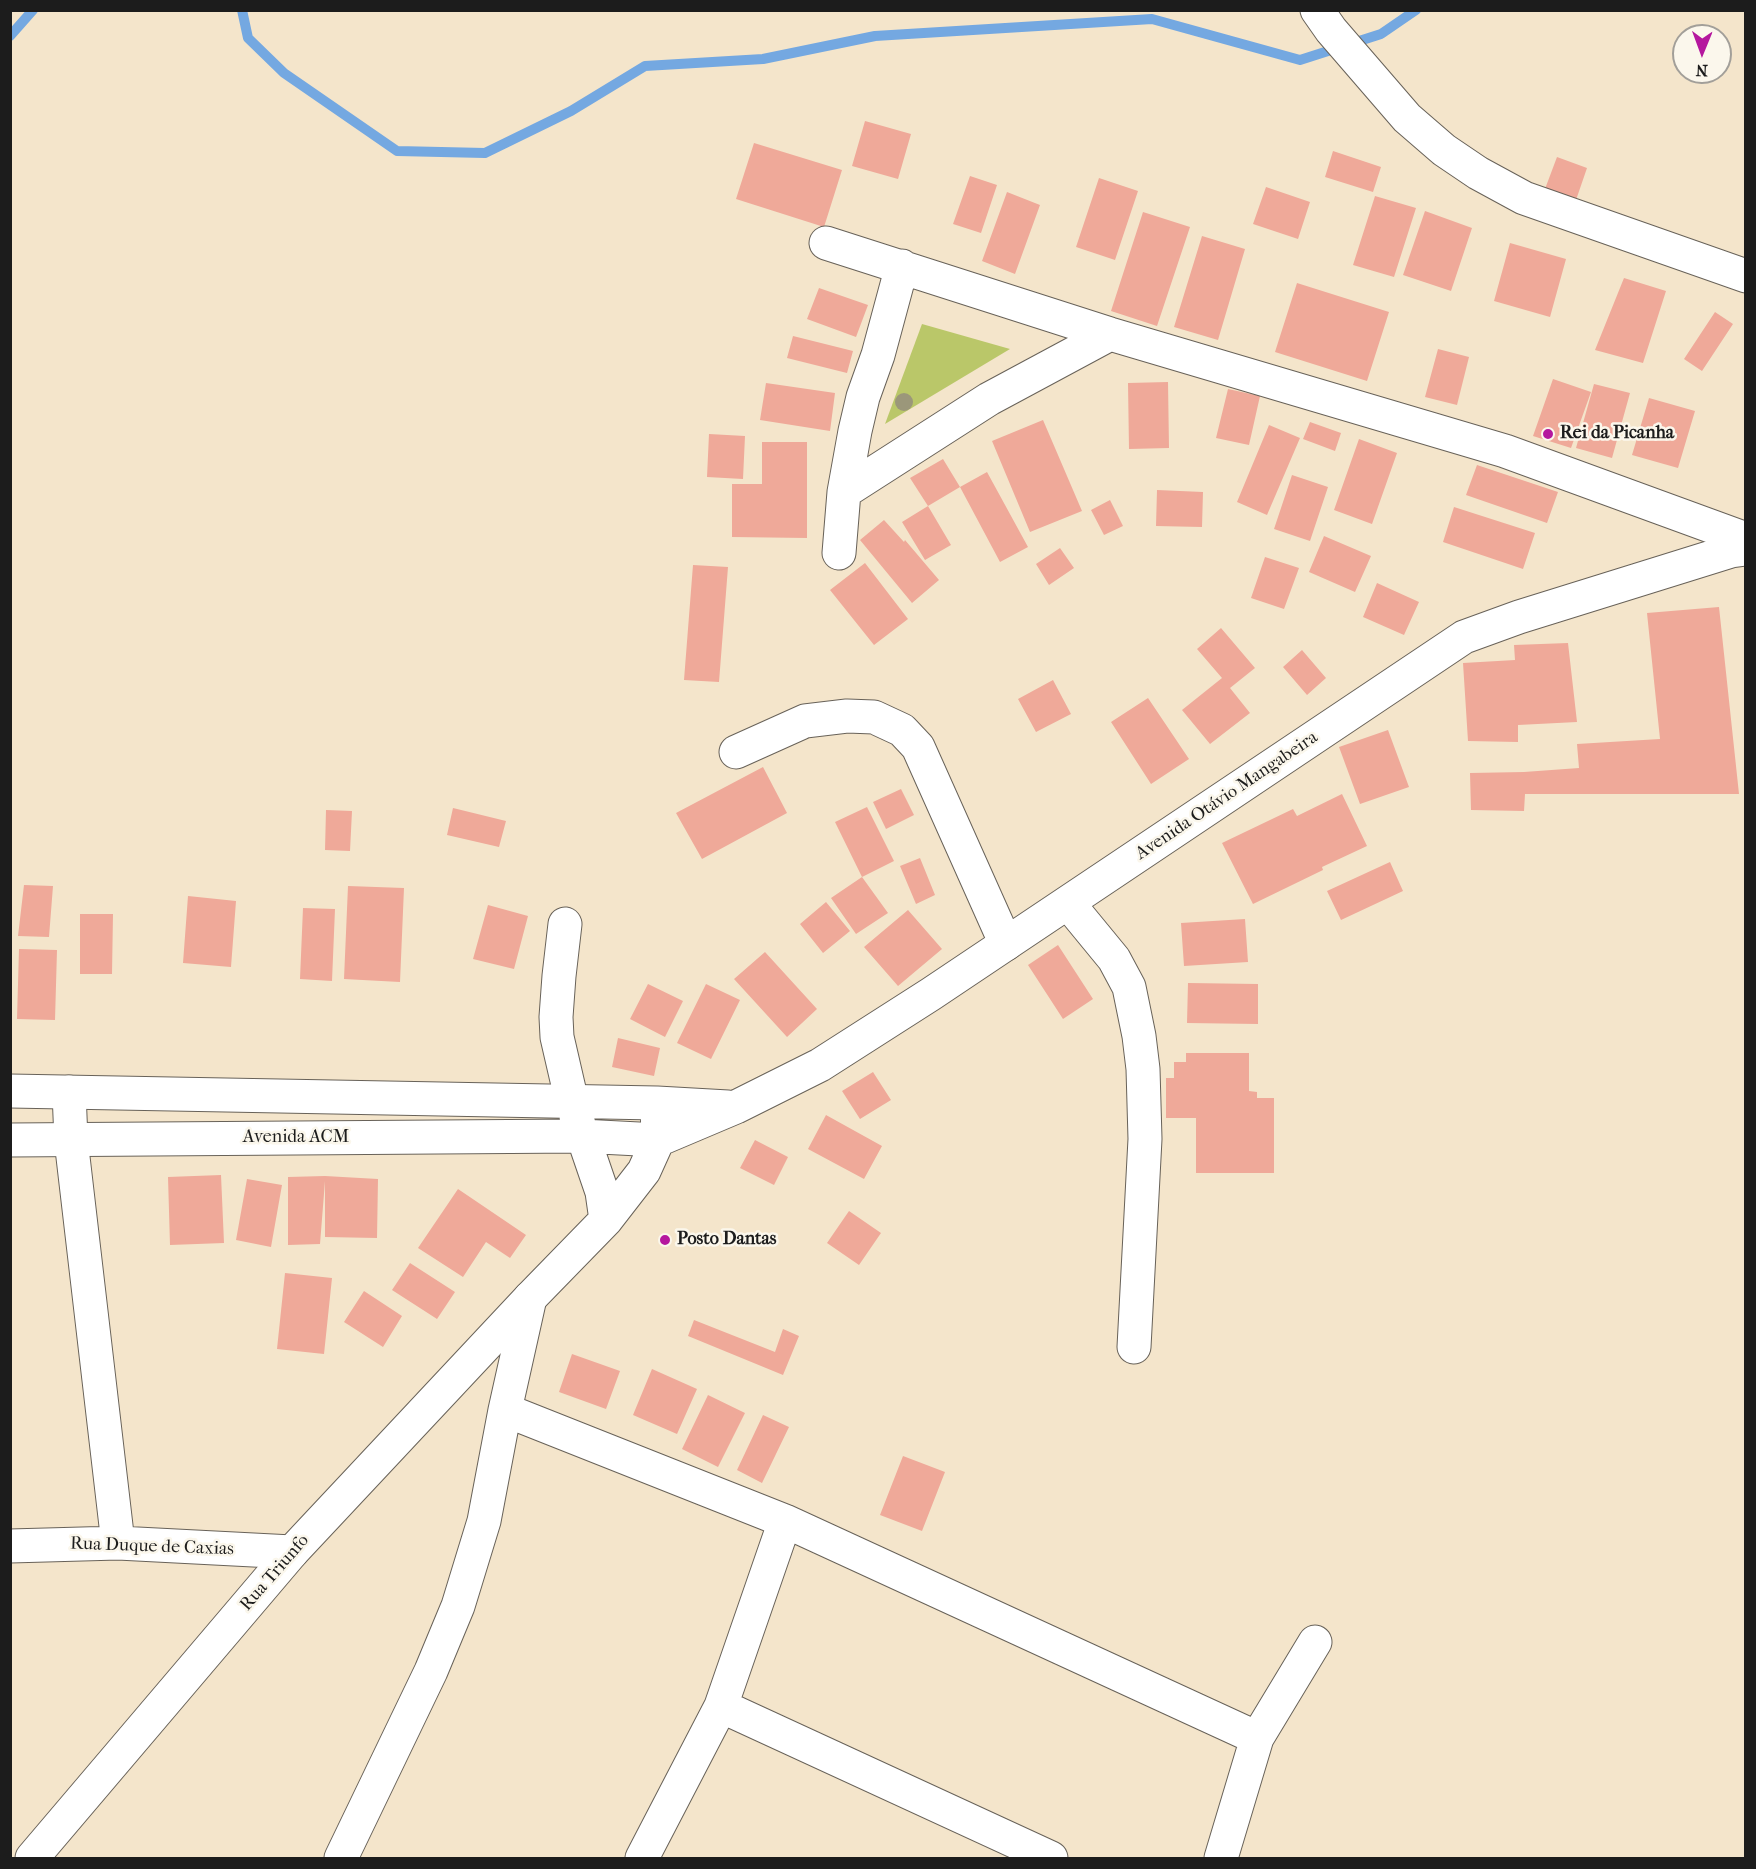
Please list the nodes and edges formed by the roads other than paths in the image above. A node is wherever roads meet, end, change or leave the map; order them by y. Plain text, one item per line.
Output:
1 (1324, 20) edge
2 (826, 243) dead end
3 (902, 266) junction
4 (1746, 276) edge
5 (1110, 334) junction
6 (844, 492) junction
7 (1746, 539) edge
8 (1746, 549) edge
9 (839, 553) dead end
10 (736, 752) dead end
11 (1068, 903) junction
12 (565, 924) dead end
13 (1006, 944) junction
14 (10, 1090) edge
15 (69, 1092) junction
16 (572, 1102) junction
17 (657, 1103) junction
18 (736, 1107) junction
19 (581, 1136) junction
20 (10, 1140) edge
21 (71, 1140) junction
22 (658, 1140) junction
23 (606, 1220) junction
24 (530, 1298) junction
25 (1134, 1347) dead end
26 (505, 1410) junction
27 (785, 1521) junction
28 (118, 1543) junction
29 (10, 1546) edge
30 (292, 1552) junction
31 (1315, 1642) dead end
32 (721, 1706) junction
33 (1257, 1738) junction
34 (32, 1858) edge
35 (341, 1858) edge
36 (642, 1858) edge
37 (1051, 1858) edge
38 (1221, 1858) edge

1 - 4 street
2 - 3 street
3 - 5 street
3 - 6 street
5 - 6 street
5 - 7 street
6 - 9 street
8 - 11 street, Avenida Otávio Mangabeira
10 - 13 street
11 - 13 street, Avenida Otávio Mangabeira
11 - 25 street
12 - 16 street
13 - 18 street, Avenida Otávio Mangabeira
14 - 15 street
15 - 16 street
15 - 21 street
16 - 17 street
16 - 19 street
17 - 18 street, Avenida Otávio Mangabeira
17 - 22 street
18 - 22 street, Avenida Otávio Mangabeira
19 - 21 street, Avenida ACM
19 - 22 street, Avenida ACM
19 - 23 street
20 - 21 street, Avenida ACM
21 - 28 street
22 - 23 street
23 - 24 street
24 - 26 street
24 - 30 street, Rua Triunfo
26 - 27 street
26 - 35 street
27 - 32 street
27 - 33 street
28 - 29 street, Rua Duque de Caxias
28 - 30 street, Rua Duque de Caxias
30 - 34 street, Rua Triunfo
31 - 33 street
32 - 36 street
32 - 37 street
33 - 38 street

